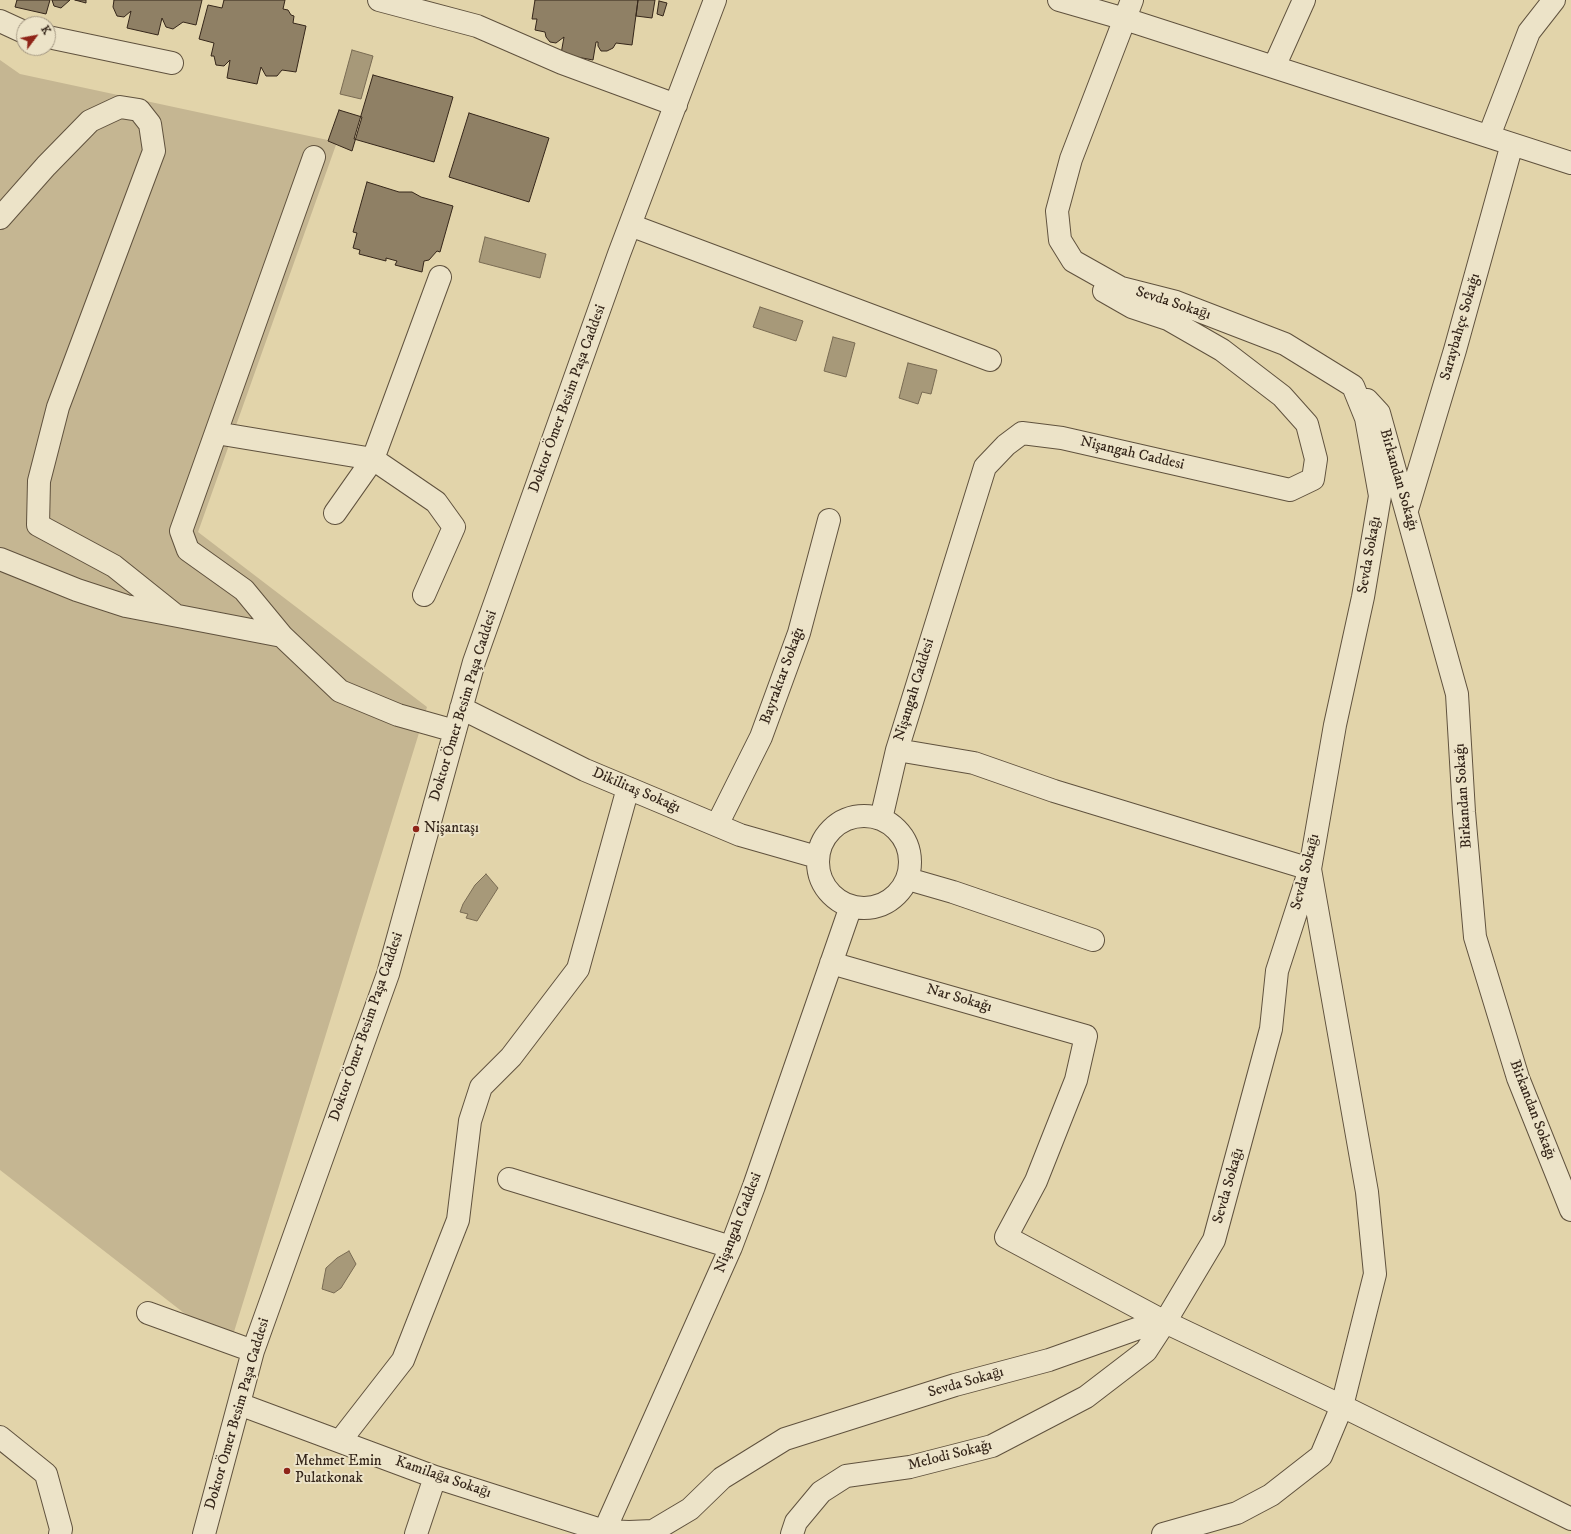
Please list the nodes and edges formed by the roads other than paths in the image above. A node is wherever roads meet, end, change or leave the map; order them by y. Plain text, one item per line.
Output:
1 (379, 0) edge
2 (715, 0) edge
3 (1059, 0) edge
4 (1304, 0) edge
5 (1554, 0) edge
6 (1128, 9) edge
7 (0, 21) edge
8 (16, 28) edge
9 (56, 39) edge
10 (172, 63) dead end
11 (1274, 67) junction
12 (676, 105) junction
13 (1489, 136) junction
14 (1512, 144) junction
15 (314, 157) dead end
16 (1571, 163) edge
17 (0, 218) edge
18 (630, 225) junction
19 (1077, 263) junction
20 (440, 277) dead end
21 (990, 360) dead end
22 (1353, 386) junction
23 (216, 433) junction
24 (373, 459) junction
25 (1407, 510) junction
26 (335, 513) dead end
27 (829, 520) dead end
28 (0, 559) edge
29 (424, 595) dead end
30 (174, 614) junction
31 (282, 636) junction
32 (462, 708) junction
33 (455, 731) junction
34 (897, 750) junction
35 (628, 788) junction
36 (881, 819) junction
37 (717, 825) junction
38 (817, 857) junction
39 (1310, 869) junction
40 (908, 879) junction
41 (850, 906) junction
42 (1093, 940) dead end
43 (831, 963) junction
44 (509, 1179) dead end
45 (1571, 1210) edge
46 (731, 1247) junction
47 (148, 1313) dead end
48 (1165, 1322) junction
49 (253, 1351) junction
50 (239, 1404) junction
51 (1342, 1406) junction
52 (0, 1437) edge
53 (340, 1441) junction
54 (435, 1477) junction
55 (1571, 1519) edge
56 (604, 1532) edge
57 (60, 1534) edge
58 (204, 1534) edge
59 (416, 1534) edge
60 (792, 1534) edge
61 (1163, 1534) edge

1 - 12 street
2 - 12 street, Doktor Ömer Besim Paşa Caddesi
3 - 6 street
4 - 11 street
5 - 13 street
6 - 11 street
6 - 19 street, Sevda Sokaḡı
7 - 8 street
9 - 10 street
11 - 13 street
12 - 18 street, Doktor Ömer Besim Paşa Caddesi
13 - 14 street
14 - 16 street
14 - 25 street, Saraybahçe Sokağı
15 - 23 street
17 - 30 street
18 - 21 street
18 - 32 street, Doktor Ömer Besim Paşa Caddesi
19 - 22 street, Sevda Sokaḡı
19 - 34 street, Nişangah Caddesi
20 - 24 street
22 - 25 street, Birkandan Sokağı
22 - 39 street, Sevda Sokaḡı
23 - 24 street
23 - 31 street
24 - 26 street
24 - 29 street
25 - 45 street, Birkandan Sokağı
27 - 37 street, Bayraktar Sokağı
28 - 30 street
30 - 31 street
31 - 33 street
32 - 33 street, Doktor Ömer Besim Paşa Caddesi
32 - 35 street, Dikilitaş Sokağı
33 - 49 street, Doktor Ömer Besim Paşa Caddesi
34 - 36 street, Nişangah Caddesi
34 - 39 street
35 - 37 street, Dikilitaş Sokağı
35 - 53 street
36 - 38 street
36 - 40 street
37 - 38 street, Dikilitaş Sokağı
38 - 41 street
39 - 48 street, Sevda Sokaḡı
39 - 51 street
40 - 41 street
40 - 42 street
41 - 43 street, Nişangah Caddesi
43 - 46 street, Nişangah Caddesi
43 - 48 street, Nar Sokağı
44 - 46 street
46 - 56 street, Nişangah Caddesi
47 - 49 street
48 - 51 street
48 - 56 street, Sevda Sokaḡı
48 - 60 street, Melodi Sokağı
49 - 50 street, Doktor Ömer Besim Paşa Caddesi
50 - 53 street, Kamilaḡa Sokaḡı
50 - 58 street, Doktor Ömer Besim Paşa Caddesi
51 - 55 street
51 - 61 street
52 - 57 street
53 - 54 street, Kamilaḡa Sokaḡı
54 - 56 street, Kamilaḡa Sokaḡı
54 - 59 street

